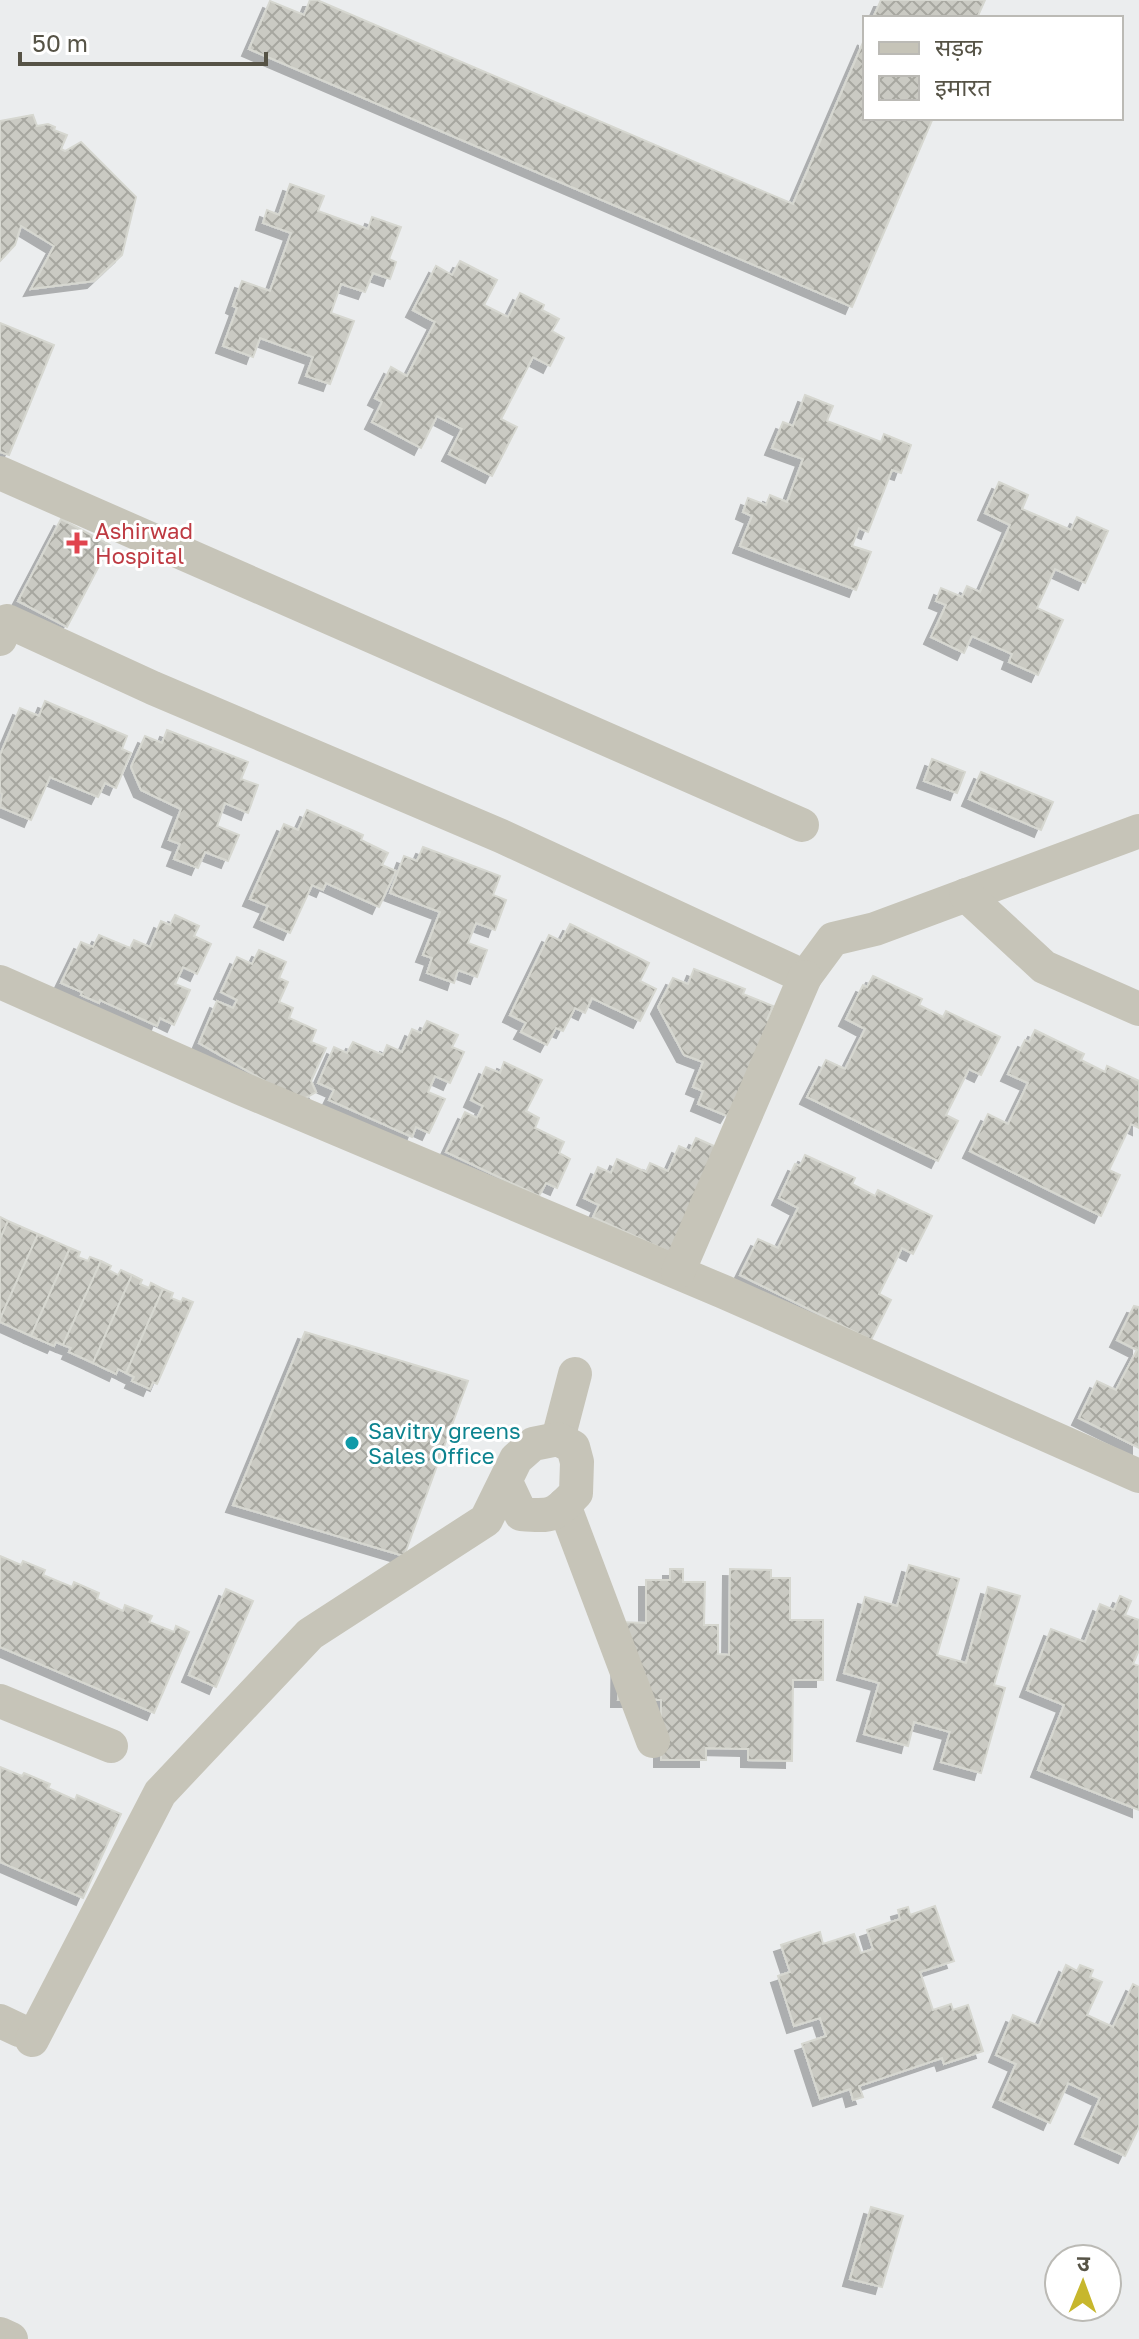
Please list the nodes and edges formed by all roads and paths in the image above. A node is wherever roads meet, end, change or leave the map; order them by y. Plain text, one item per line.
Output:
1 (0, 473) edge
2 (0, 639) edge
3 (802, 825) dead end
4 (1139, 831) edge
5 (966, 895) junction
6 (805, 977) junction
7 (0, 982) edge
8 (1139, 1009) edge
9 (678, 1272) junction
10 (575, 1374) dead end
11 (558, 1439) junction
12 (1139, 1476) edge
13 (506, 1482) junction
14 (564, 1505) junction
15 (0, 1701) edge
16 (653, 1741) dead end
17 (111, 1746) dead end
18 (17, 2030) edge
19 (0, 2334) edge
20 (11, 2339) edge

1 - 3 street
2 - 6 street
4 - 5 street
5 - 6 street
5 - 8 street
6 - 9 street
7 - 9 street
9 - 12 street
10 - 11 street
11 - 13 street
11 - 14 street
13 - 14 street
13 - 18 street
14 - 16 street
15 - 17 street
19 - 20 street

